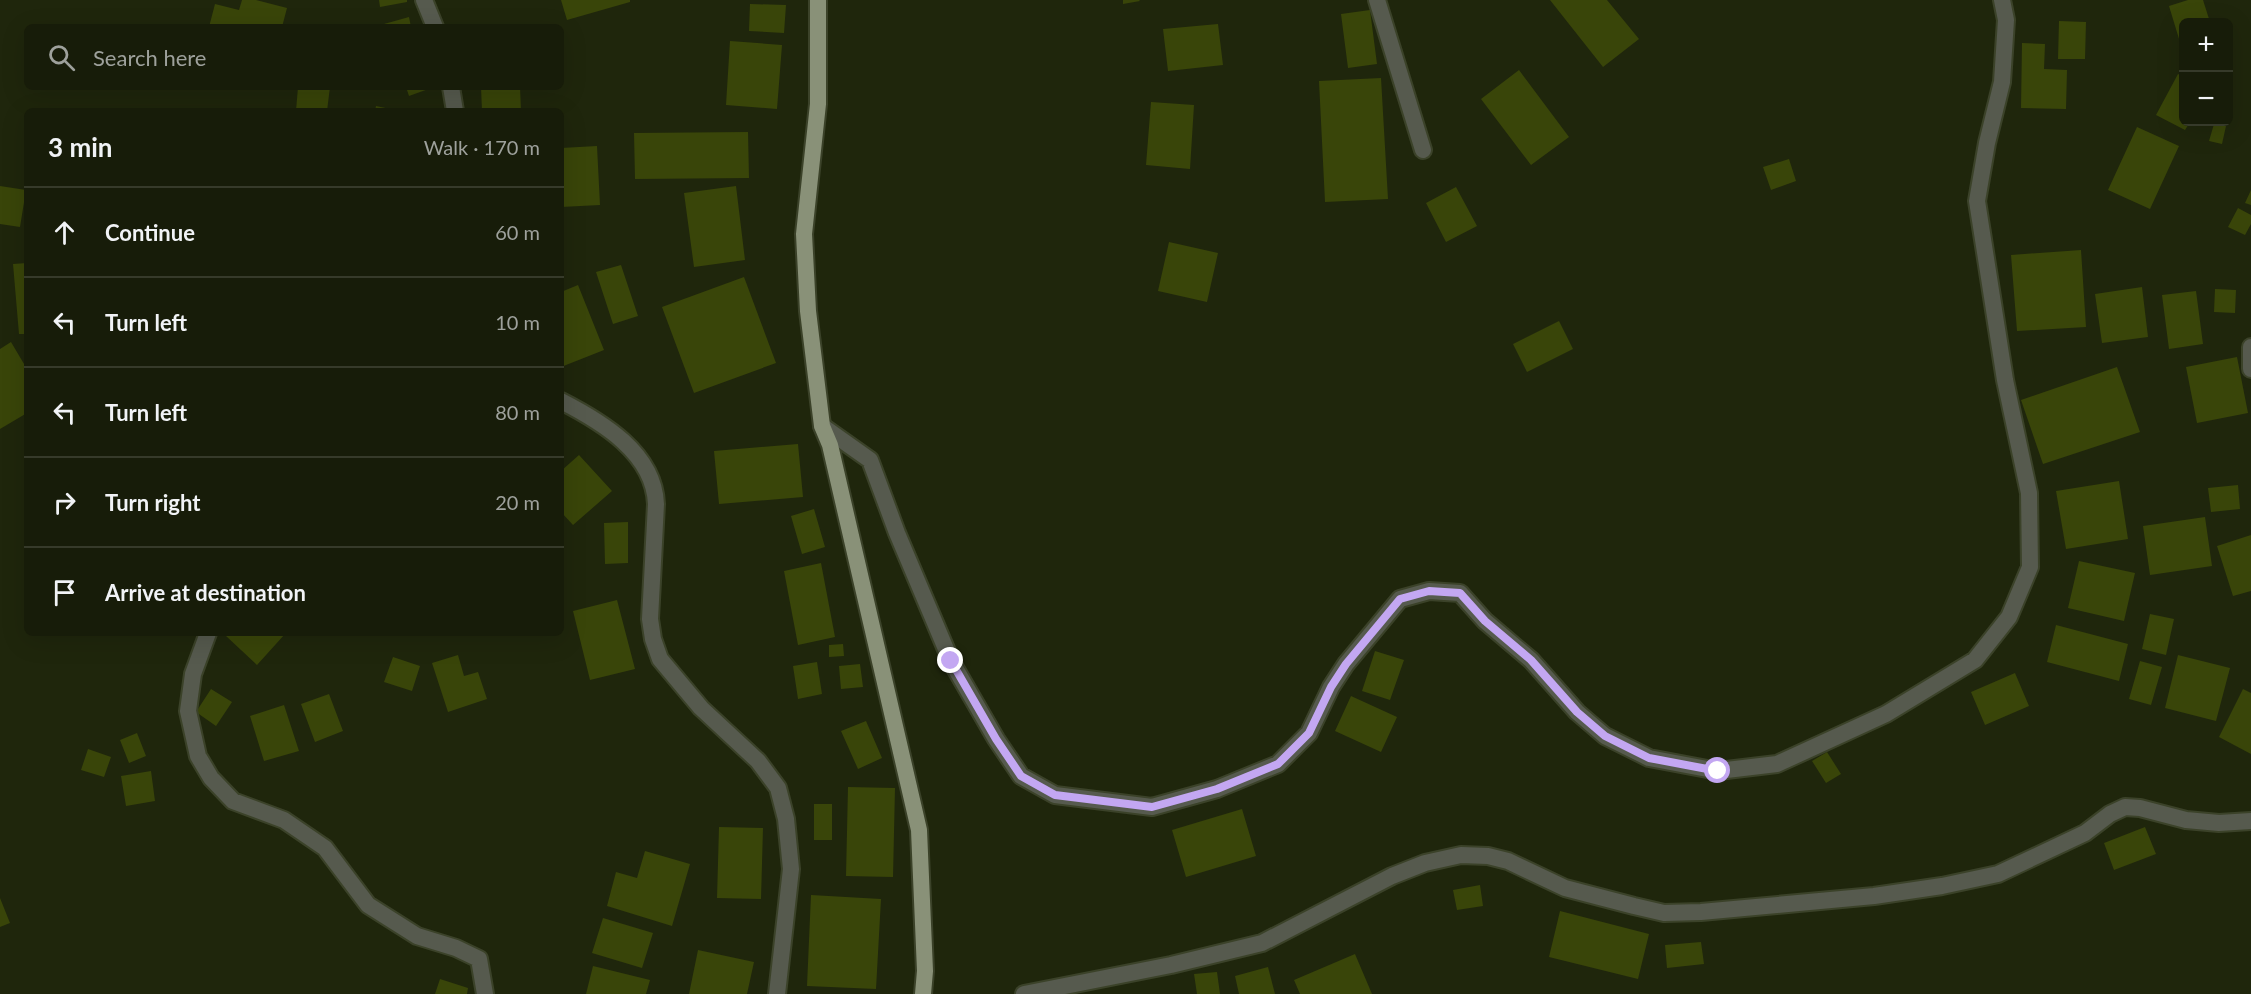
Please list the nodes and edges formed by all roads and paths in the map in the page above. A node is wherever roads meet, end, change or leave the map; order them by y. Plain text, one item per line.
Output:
1 (424, 0) edge
2 (818, 0) edge
3 (1377, 0) edge
4 (2002, 0) edge
5 (434, 24) edge
6 (452, 90) edge
7 (454, 108) edge
8 (1423, 150) dead end
9 (2251, 347) edge
10 (2251, 369) edge
11 (564, 402) edge
12 (822, 426) junction
13 (207, 636) edge
14 (2251, 821) edge
15 (485, 994) edge
16 (777, 994) edge
17 (923, 994) edge
18 (1024, 994) edge

1 - 5 street
2 - 12 main road
3 - 8 street
4 - 12 street
6 - 7 street
9 - 10 street
11 - 16 street
12 - 17 main road
13 - 15 street
14 - 18 street

